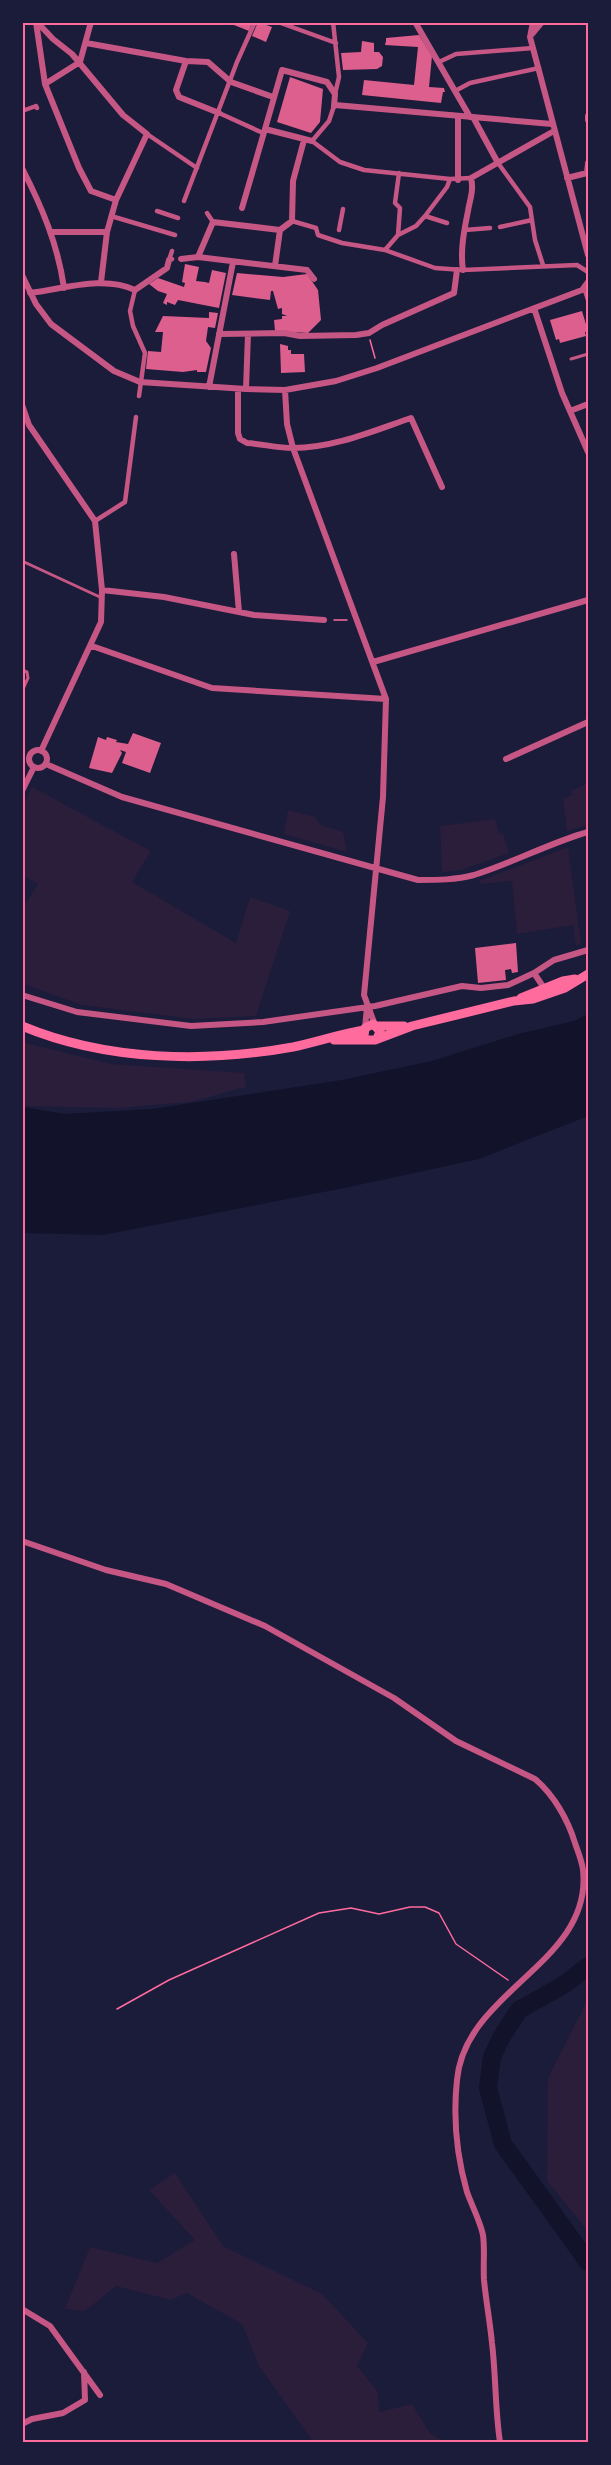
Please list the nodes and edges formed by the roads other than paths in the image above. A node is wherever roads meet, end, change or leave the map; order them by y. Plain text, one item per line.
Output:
1 (37, 22) edge
2 (91, 22) edge
3 (255, 22) edge
4 (278, 22) edge
5 (333, 22) edge
6 (415, 22) edge
7 (533, 22) edge
8 (542, 22) edge
9 (530, 37) junction
10 (86, 43) junction
11 (336, 43) junction
12 (533, 48) junction
13 (186, 61) junction
14 (80, 62) junction
15 (439, 63) junction
16 (539, 68) junction
17 (231, 82) junction
18 (45, 84) junction
19 (455, 91) junction
20 (335, 94) junction
21 (273, 97) junction
22 (335, 106) junction
23 (36, 108) dead end
24 (22, 111) edge
25 (219, 113) junction
26 (458, 116) junction
27 (472, 117) junction
28 (553, 128) junction
29 (264, 131) junction
30 (147, 134) junction
31 (304, 140) junction
32 (312, 141) junction
33 (498, 163) junction
34 (588, 163) edge
35 (22, 168) edge
36 (197, 168) junction
37 (399, 173) junction
38 (471, 178) junction
39 (567, 178) junction
40 (450, 179) junction
41 (458, 180) junction
42 (116, 200) junction
43 (184, 201) dead end
44 (242, 208) dead end
45 (343, 209) dead end
46 (157, 211) dead end
47 (207, 213) dead end
48 (111, 216) junction
49 (425, 216) junction
50 (178, 218) dead end
51 (532, 220) junction
52 (292, 221) junction
53 (213, 222) junction
54 (447, 223) dead end
55 (500, 226) dead end
56 (489, 228) dead end
57 (280, 230) junction
58 (339, 230) dead end
59 (465, 230) junction
60 (51, 232) junction
61 (107, 232) junction
62 (175, 235) dead end
63 (398, 235) junction
64 (385, 250) junction
65 (171, 251) dead end
66 (588, 255) edge
67 (198, 257) junction
68 (171, 259) joint
69 (180, 259) dead end
70 (233, 262) junction
71 (543, 265) junction
72 (275, 266) junction
73 (460, 270) junction
74 (588, 272) edge
75 (22, 274) edge
76 (314, 279) dead end
77 (101, 282) junction
78 (588, 282) edge
79 (64, 288) junction
80 (583, 288) junction
81 (27, 289) edge
82 (135, 290) junction
83 (588, 302) edge
84 (534, 308) junction
85 (219, 333) junction
86 (248, 334) junction
87 (588, 354) edge
88 (571, 359) dead end
89 (140, 382) junction
90 (209, 387) junction
91 (238, 389) junction
92 (246, 389) junction
93 (285, 390) junction
94 (139, 396) dead end
95 (588, 404) edge
96 (22, 405) edge
97 (570, 411) junction
98 (136, 417) dead end
99 (26, 426) edge
100 (293, 448) junction
101 (588, 452) edge
102 (441, 487) dead end
103 (95, 521) junction
104 (234, 554) dead end
105 (22, 561) edge
106 (102, 590) junction
107 (102, 598) junction
108 (588, 600) edge
109 (239, 612) junction
110 (324, 620) road end
111 (92, 646) junction
112 (373, 662) junction
113 (22, 670) edge
114 (22, 691) edge
115 (386, 699) junction
116 (588, 722) edge
117 (22, 749) edge
118 (41, 751) junction
119 (30, 756) junction
120 (506, 759) dead end
121 (46, 764) junction
122 (34, 767) junction
123 (22, 791) edge
124 (588, 832) edge
125 (376, 868) junction
126 (588, 950) edge
127 (534, 973) junction
128 (585, 976) edge
129 (544, 988) junction
130 (22, 995) edge
131 (514, 1001) junction
132 (368, 1006) junction
133 (22, 1026) edge
134 (376, 1026) junction
135 (412, 1026) junction
136 (368, 1034) junction
137 (22, 1541) edge
138 (22, 2309) edge
139 (84, 2371) junction
140 (100, 2395) dead end
141 (22, 2424) edge
142 (500, 2442) edge

1 - 14 street
1 - 18 street
2 - 10 street
3 - 17 street
4 - 11 street
5 - 11 street
6 - 15 street
7 - 9 street
8 - 9 street
9 - 12 street
10 - 13 street
10 - 14 street
11 - 20 street
12 - 15 street
12 - 16 street
13 - 17 street
13 - 25 street
14 - 18 street
14 - 30 street
15 - 19 street
16 - 19 street
16 - 28 street
17 - 21 street
17 - 25 street
18 - 42 street
19 - 27 street
20 - 21 street
20 - 22 street
21 - 29 street
22 - 26 street
22 - 32 street
23 - 24 street
25 - 29 street
25 - 36 street
26 - 27 street
26 - 41 street
27 - 28 street
27 - 33 street
28 - 33 street
28 - 39 street
29 - 31 street
29 - 44 street
30 - 36 street
30 - 42 street
31 - 32 street
31 - 52 street
32 - 37 street
33 - 38 street
33 - 51 street
34 - 39 street
35 - 60 street
36 - 43 street
37 - 40 street
37 - 63 street
38 - 41 street
38 - 59 street
39 - 66 street
40 - 41 street
40 - 49 street
42 - 48 street
45 - 58 street
46 - 50 street
47 - 53 street
48 - 61 street
48 - 62 street
49 - 54 street
49 - 63 street
51 - 55 street
51 - 71 street
52 - 57 street
52 - 64 street
53 - 57 street
53 - 67 street
56 - 59 street
57 - 72 street
59 - 73 street
60 - 61 street
60 - 79 street
61 - 77 street
63 - 64 street
64 - 73 street
65 - 68 street
67 - 69 street
67 - 70 street
68 - 82 street
70 - 72 street
70 - 85 street
71 - 73 street
71 - 74 street
72 - 76 street
73 - 86 street
75 - 81 street
77 - 79 street
77 - 82 street
78 - 80 street
79 - 81 street
80 - 83 lane
80 - 84 street
81 - 89 street
82 - 89 street
84 - 93 street
84 - 97 street
85 - 86 street
85 - 90 street
86 - 92 street
87 - 88 lane
89 - 90 street
89 - 94 street
90 - 91 street
91 - 92 street
91 - 100 street
92 - 93 street
93 - 100 street
95 - 97 street
96 - 99 street
97 - 101 street
98 - 103 street
99 - 103 street
100 - 102 street
100 - 112 street
103 - 106 street
104 - 109 street
105 - 107 lane
106 - 107 street
106 - 109 street
107 - 111 street
108 - 112 street
109 - 110 street
111 - 115 street
111 - 118 street
112 - 115 street
113 - 114 lane
115 - 125 street
116 - 120 street
117 - 119 street
118 - 119 street
118 - 121 street
119 - 122 street
121 - 122 street
121 - 125 street
122 - 123 street
124 - 125 street
125 - 132 street
126 - 127 street
127 - 129 street
127 - 132 street
128 - 129 main road
128 - 131 main road
129 - 131 main road
130 - 132 street
131 - 135 main road
132 - 134 street
132 - 136 street
133 - 136 main road
134 - 135 main road
134 - 136 main road
134 - 136 main road
135 - 136 main road
137 - 142 street
138 - 139 street
139 - 140 street
139 - 141 street

